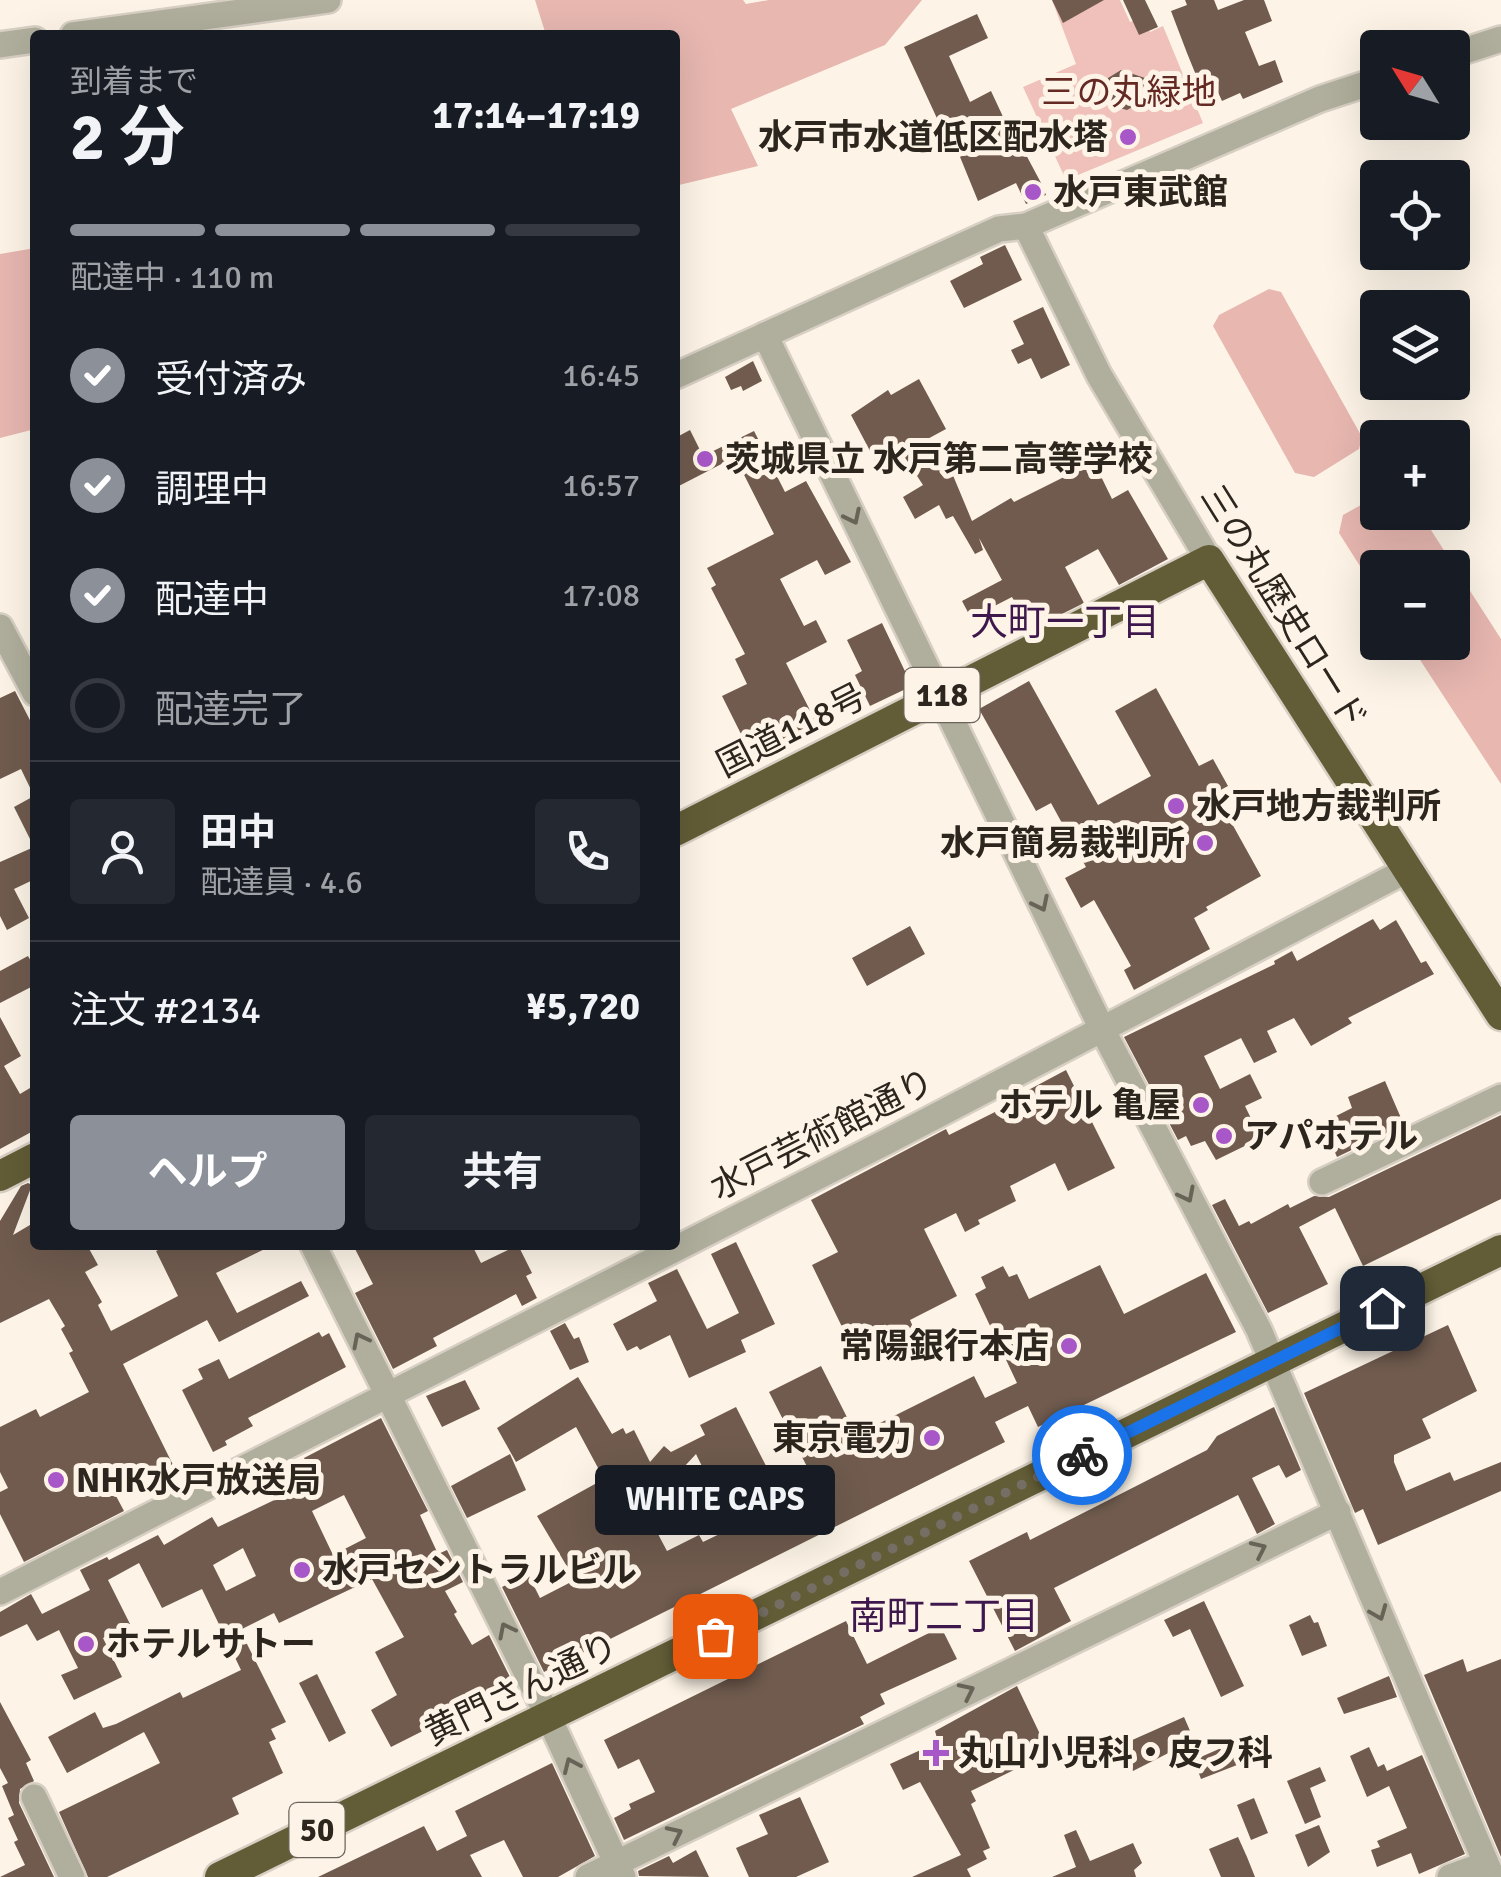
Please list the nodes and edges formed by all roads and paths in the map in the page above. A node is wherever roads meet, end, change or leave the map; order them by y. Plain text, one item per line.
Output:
1 (320, 1) edge
2 (109, 30) edge
3 (1501, 39) edge
4 (30, 41) edge
5 (0, 45) edge
6 (1470, 49) edge
7 (1360, 86) edge
8 (1026, 226) junction
9 (764, 336) junction
10 (680, 365) edge
11 (1209, 560) junction
12 (0, 627) edge
13 (19, 669) edge
14 (940, 696) junction
15 (680, 828) edge
16 (1407, 870) junction
17 (1501, 1015) edge
18 (1102, 1029) junction
19 (1501, 1097) edge
20 (30, 1161) edge
21 (0, 1176) edge
22 (1322, 1182) dead end
23 (680, 1245) edge
24 (316, 1250) edge
25 (670, 1250) edge
26 (1501, 1250) edge
27 (1273, 1362) junction
28 (388, 1394) junction
29 (1338, 1512) junction
30 (0, 1592) edge
31 (549, 1718) junction
32 (34, 1798) dead end
33 (619, 1870) edge
34 (1489, 1871) edge
35 (72, 1877) edge
36 (220, 1877) edge
37 (588, 1877) edge
38 (1450, 1877) edge

1 - 2 street
3 - 6 street
4 - 5 street
7 - 8 street
8 - 9 street
8 - 11 street, 三の丸歴史ロード
9 - 10 street
9 -> 14 street
11 - 14 highway, 国道118号 / 118
11 - 16 highway, 三の丸歴史ロード
12 - 13 street
14 - 15 highway, 国道118号 / 118
14 -> 18 street
16 - 17 highway, 三の丸歴史ロード
16 - 18 street, 水戸芸術館通り
18 - 23 street, 水戸芸術館通り
18 -> 27 street
19 - 22 street
20 - 21 highway
28 -> 24 street
25 - 28 street, 水戸芸術館通り
26 - 27 highway, 黄門さん通り / 50
27 - 29 street
27 - 31 highway, 黄門さん通り / 50
28 - 30 street, 水戸芸術館通り
31 -> 28 street
33 -> 29 street
29 -> 34 street
33 -> 31 street
31 - 36 highway, 黄門さん通り / 50
32 - 35 street
33 - 37 street
34 - 38 street

